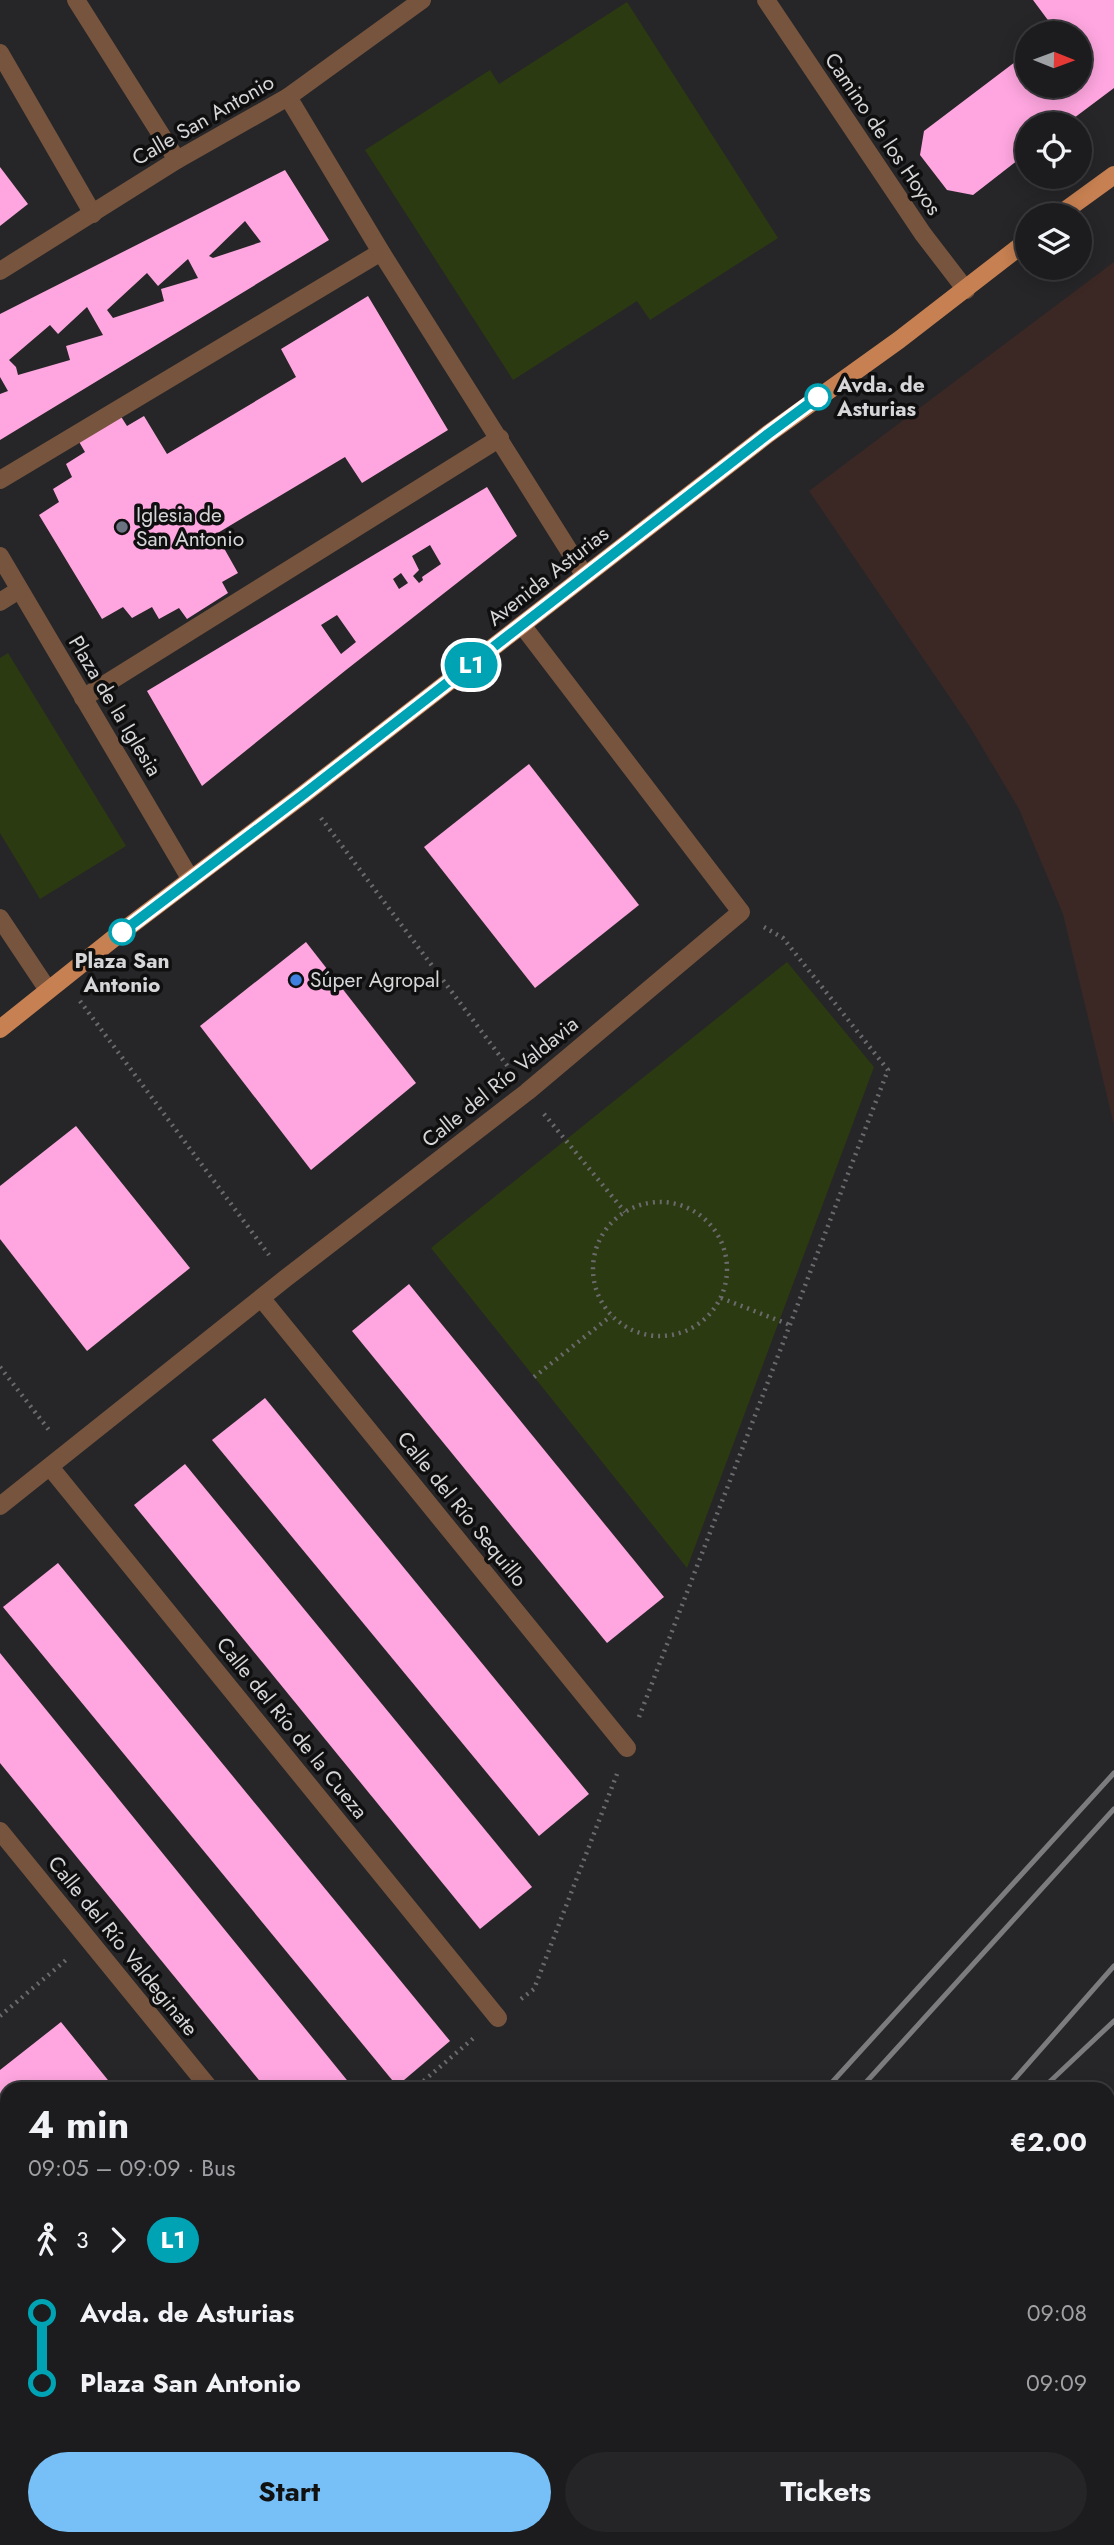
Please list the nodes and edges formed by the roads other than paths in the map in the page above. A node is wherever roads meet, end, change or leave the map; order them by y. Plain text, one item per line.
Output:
1 (76, 0) edge
2 (422, 0) edge
3 (766, 0) edge
4 (2, 61) edge
5 (288, 97) junction
6 (177, 160) junction
7 (1114, 175) edge
8 (1076, 203) edge
9 (93, 214) junction
10 (1015, 251) edge
11 (381, 252) junction
12 (0, 271) edge
13 (966, 290) junction
14 (500, 438) junction
15 (0, 480) edge
16 (0, 556) edge
17 (585, 576) junction
18 (19, 590) junction
19 (0, 602) edge
20 (522, 625) junction
21 (83, 698) junction
22 (191, 880) junction
23 (0, 918) edge
24 (48, 990) junction
25 (0, 1029) edge
26 (262, 1299) junction
27 (50, 1467) junction
28 (0, 1506) edge
29 (627, 1748) road end
30 (0, 1831) edge
31 (498, 2018) road end
32 (204, 2082) edge

1 - 6 street
2 - 5 street, Calle San Antonio
3 - 13 street, Camino de los Hoyos
4 - 9 street
5 - 6 street, Calle San Antonio
5 - 11 street
6 - 9 street, Calle San Antonio
7 - 8 main road
9 - 12 street, Calle San Antonio
10 - 13 main road, Avenida Asturias
11 - 14 street
11 - 15 street
13 - 17 main road, Avenida Asturias
14 - 17 street
14 - 21 street
16 - 18 street, Plaza de la Iglesia
17 - 20 main road, Avenida Asturias
18 - 19 street
18 - 21 street, Plaza de la Iglesia
20 - 22 main road, Avenida Asturias
20 - 26 street, Calle del Río Valdavia
21 - 22 street, Plaza de la Iglesia
22 - 24 main road, Avenida Asturias
23 - 24 street
24 - 25 main road, Avenida Asturias
26 - 27 street, Calle del Río Valdavia
26 - 29 street, Calle del Río Sequillo
27 - 28 street, Calle del Río Valdavia
27 - 31 street, Calle del Río de la Cueza
30 - 32 street, Calle del Río Valdeginate

